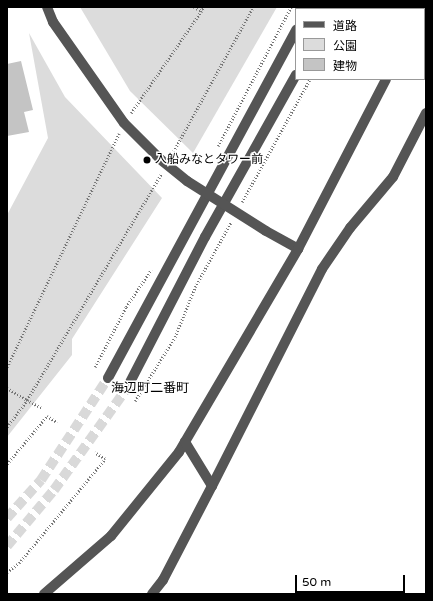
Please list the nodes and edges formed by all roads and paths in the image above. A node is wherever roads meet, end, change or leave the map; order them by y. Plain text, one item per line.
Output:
1 (47, 7) edge
2 (194, 7) edge
3 (204, 7) edge
4 (253, 7) edge
5 (202, 11) junction
6 (295, 32) edge
7 (295, 77) edge
8 (309, 80) edge
9 (385, 80) edge
10 (426, 113) edge
11 (124, 123) junction
12 (166, 164) junction
13 (241, 204) dead end
14 (233, 218) dead end
15 (298, 249) junction
16 (7, 367) edge
17 (108, 378) tunnel mouth
18 (7, 388) edge
19 (127, 388) tunnel mouth
20 (27, 400) junction
21 (134, 401) dead end
22 (42, 408) dead end
23 (57, 422) dead end
24 (7, 427) edge
25 (186, 442) junction
26 (95, 453) dead end
27 (7, 464) edge
28 (212, 486) junction
29 (7, 572) edge
30 (44, 594) edge
31 (152, 594) edge

1 - 11 street
2 - 5 path
3 - 5 path
4 - 12 path
5 - 11 path
6 - 17 street
7 - 19 street
8 - 13 path
9 - 15 street
10 - 28 street
11 - 12 street
11 - 16 path
12 - 15 street, bridge
12 - 20 path
14 - 21 path
15 - 25 street
18 - 20 path
20 - 22 path
20 - 24 path
23 - 27 path
25 - 28 street
25 - 30 street
26 - 29 path
28 - 31 street

